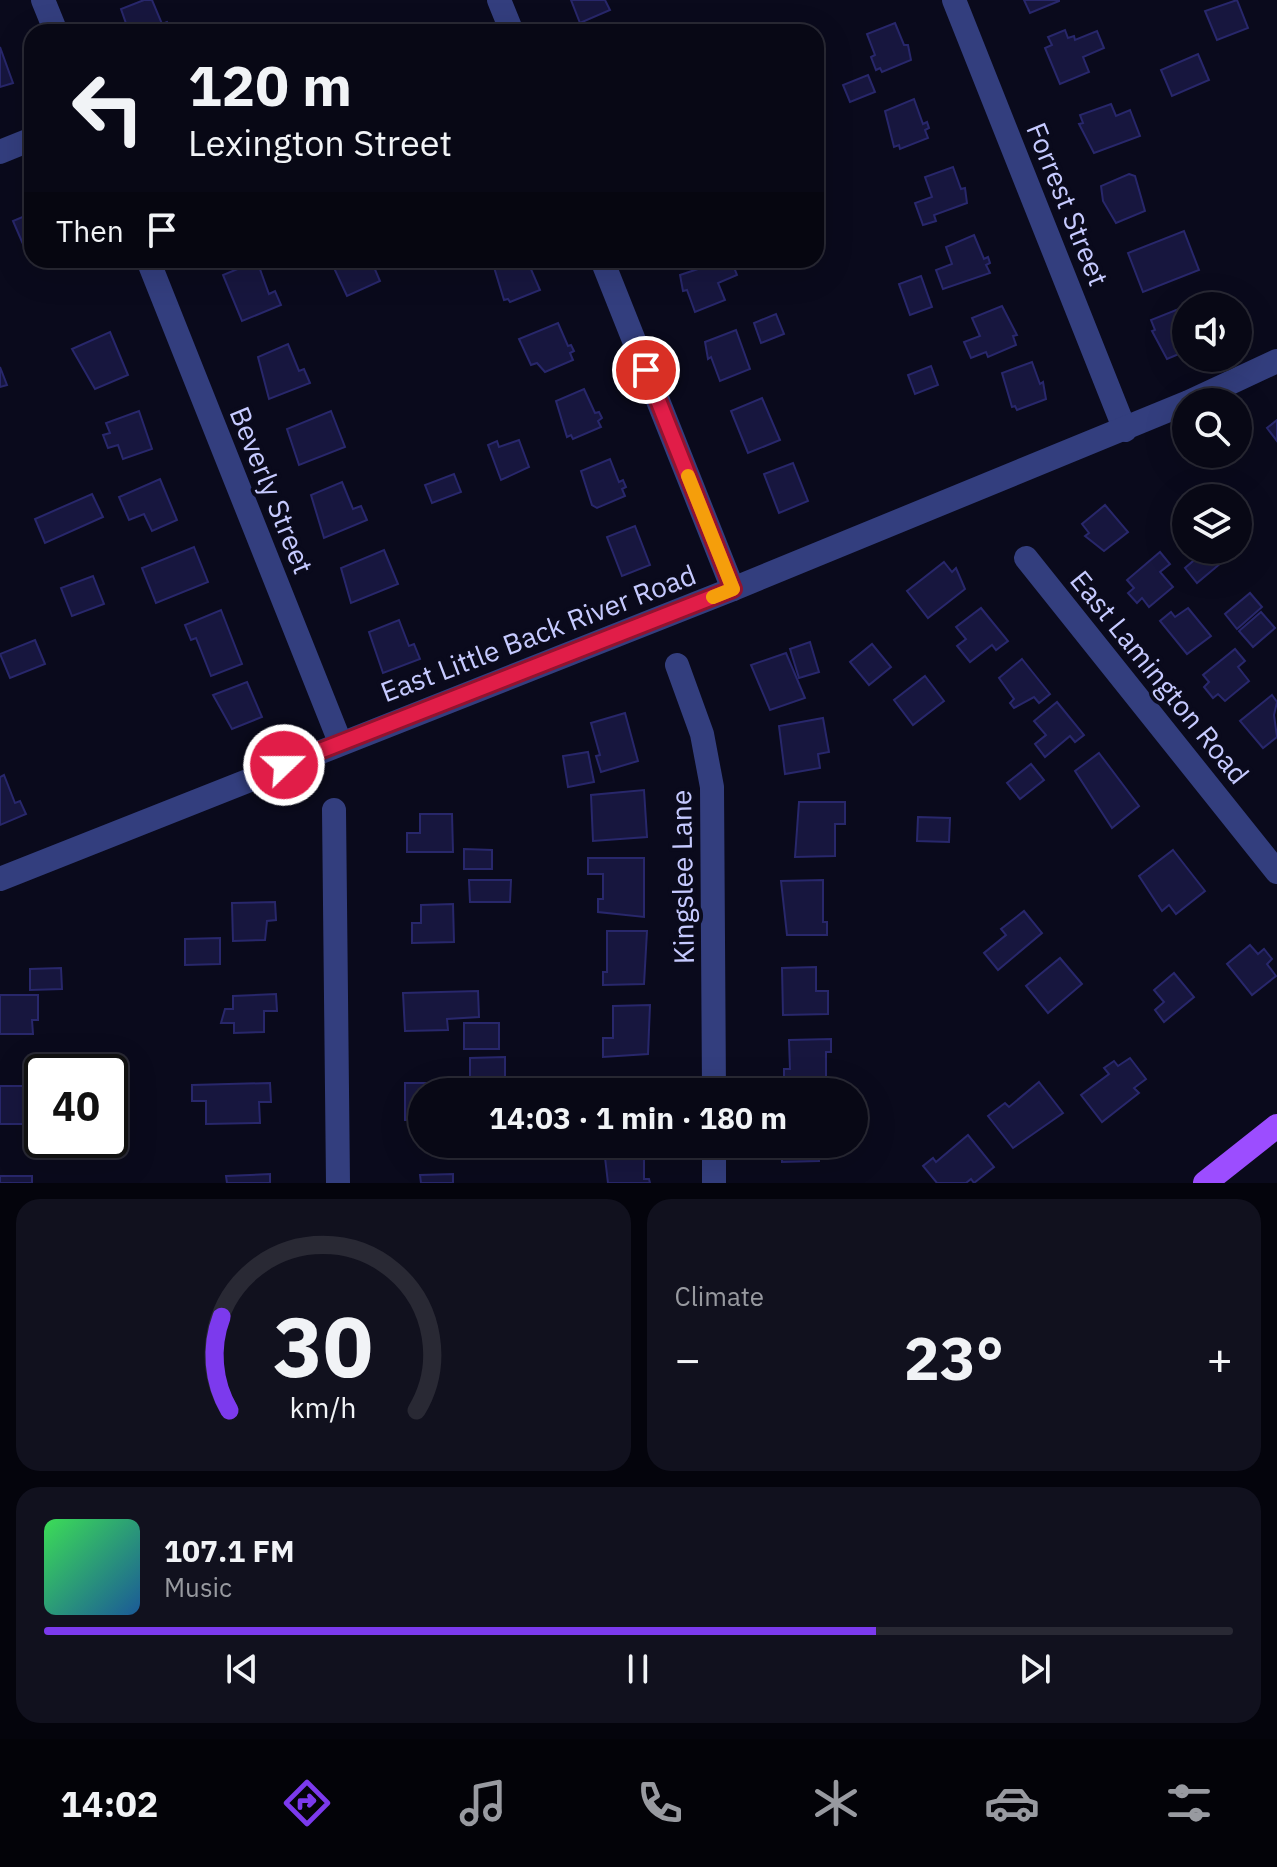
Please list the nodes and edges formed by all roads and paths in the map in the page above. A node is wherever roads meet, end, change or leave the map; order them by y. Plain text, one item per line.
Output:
1 (43, 0) edge
2 (499, 0) edge
3 (954, 0) edge
4 (53, 24) edge
5 (509, 24) edge
6 (24, 142) edge
7 (0, 152) edge
8 (151, 268) edge
9 (605, 268) edge
10 (1277, 361) edge
11 (1220, 388) edge
12 (1172, 410) edge
13 (1125, 430) junction
14 (1026, 558) dead end
15 (733, 589) junction
16 (677, 665) dead end
17 (340, 742) junction
18 (334, 810) dead end
19 (1277, 872) edge
20 (0, 879) edge
21 (714, 1078) edge
22 (1277, 1126) edge
23 (714, 1158) edge
24 (1228, 1174) edge
25 (338, 1183) edge
26 (714, 1183) edge
27 (1205, 1183) edge

1 - 4 street
2 - 5 street
3 - 13 street, Forrest Street
6 - 7 street
8 - 17 street, Beverly Street
9 - 15 street
10 - 11 street, East Little Back River Road
12 - 13 street, East Little Back River Road
13 - 15 street, East Little Back River Road
14 - 19 street, East Lamington Road
15 - 17 street, East Little Back River Road
16 - 21 street, Kingslee Lane
17 - 20 street, East Little Back River Road
18 - 25 street
22 - 24 main road
23 - 26 street
24 - 27 main road

